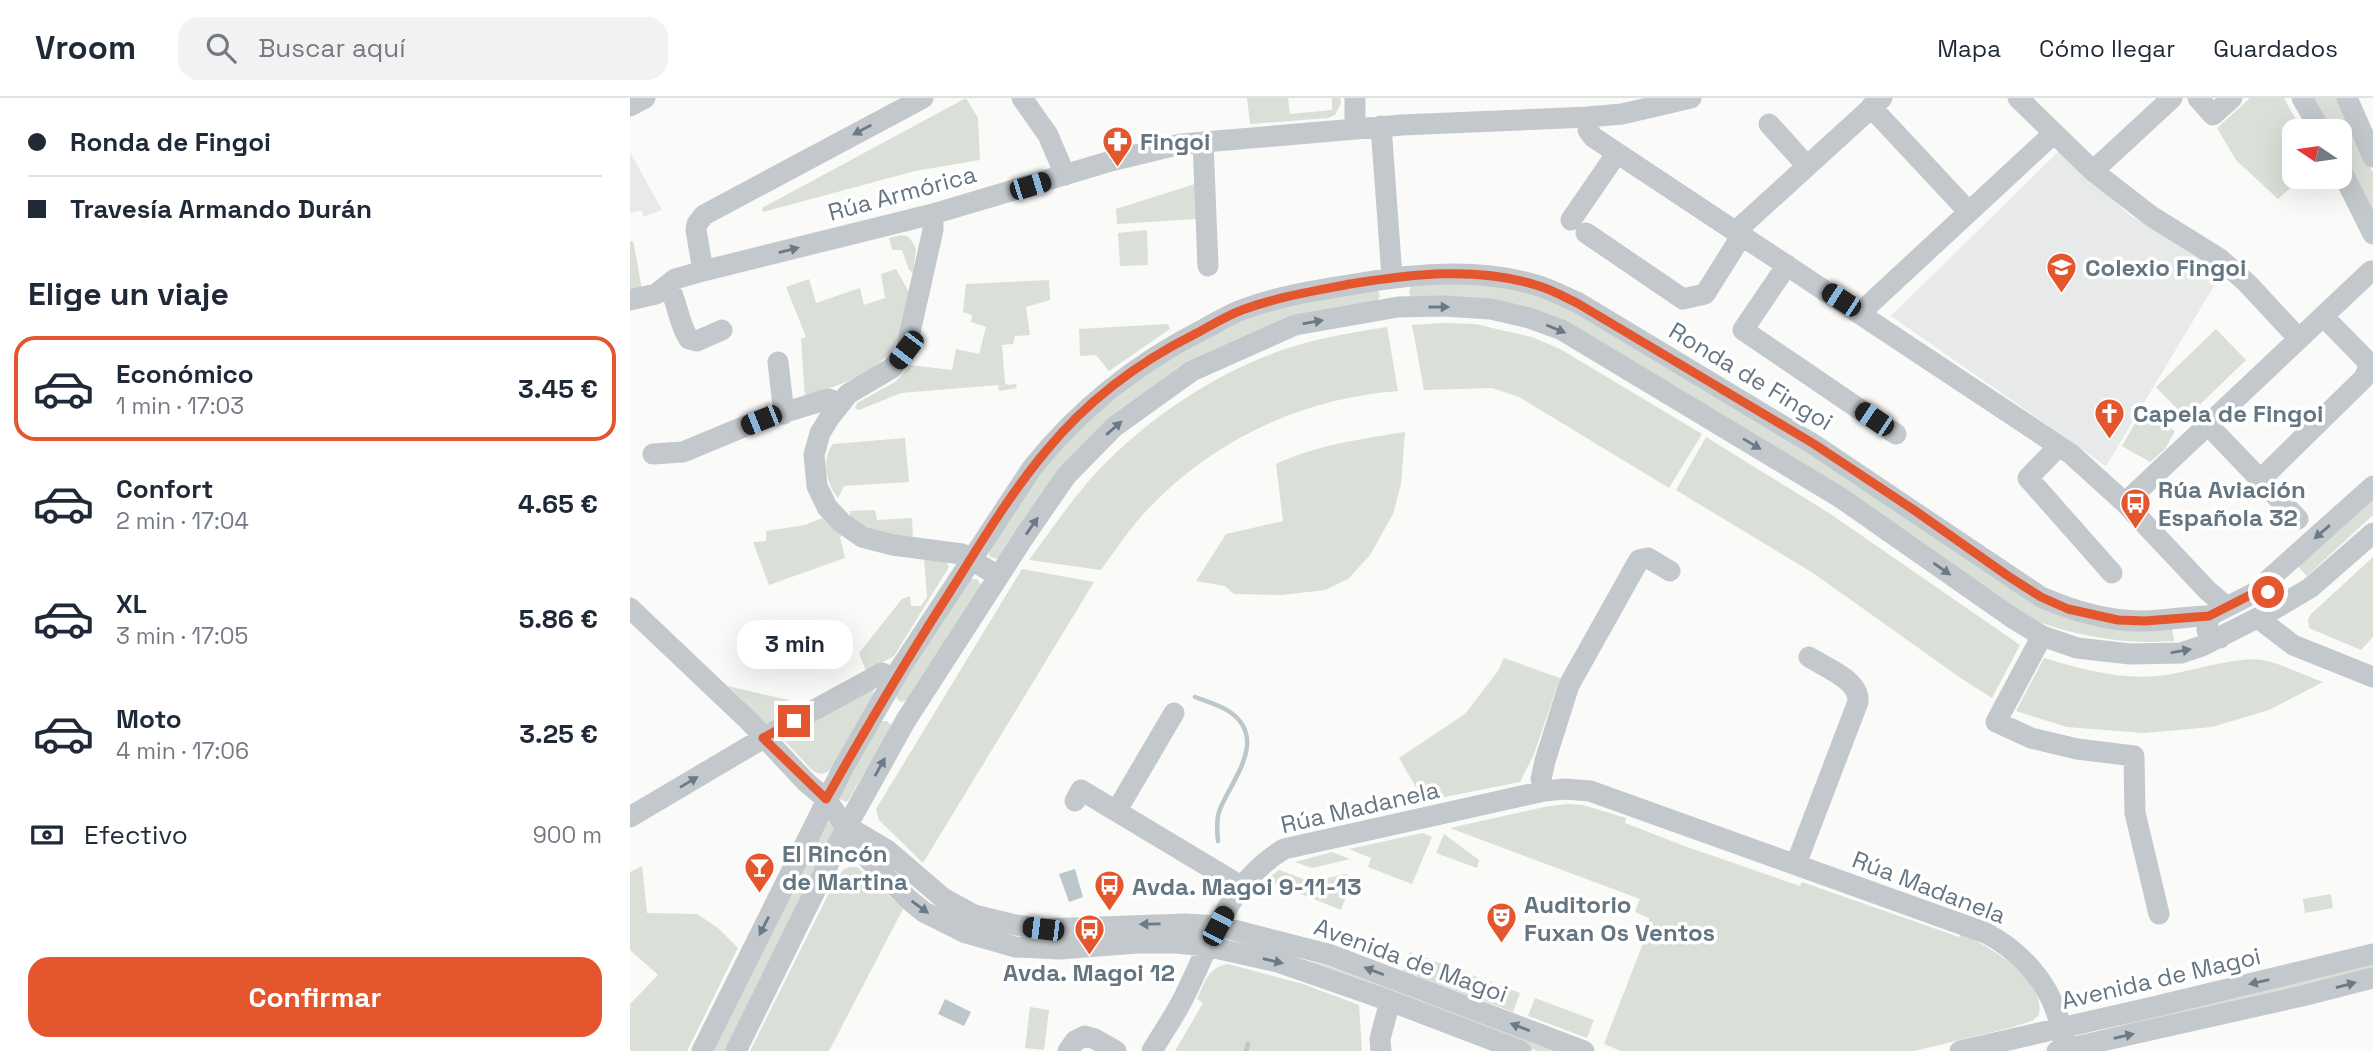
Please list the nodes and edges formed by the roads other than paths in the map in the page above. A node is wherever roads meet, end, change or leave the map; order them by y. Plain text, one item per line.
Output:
1 (645, 98) edge
2 (923, 98) edge
3 (1022, 98) edge
4 (1354, 98) edge
5 (1691, 98) edge
6 (2018, 98) edge
7 (2172, 98) edge
8 (2198, 98) edge
9 (2232, 98) edge
10 (2302, 98) edge
11 (2347, 98) edge
12 (1877, 103) edge
13 (630, 106) edge
14 (1588, 117) junction
15 (2314, 119) edge
16 (1769, 124) dead end
17 (1381, 127) junction
18 (1355, 128) junction
19 (2053, 134) junction
20 (1203, 142) junction
21 (1617, 153) junction
22 (2373, 157) edge
23 (1807, 166) junction
24 (2093, 171) junction
25 (1065, 175) junction
26 (2351, 189) edge
27 (1969, 212) junction
28 (933, 214) junction
29 (1740, 233) junction
30 (2373, 234) edge
31 (1787, 265) junction
32 (1208, 266) dead end
33 (703, 271) junction
34 (2371, 271) dead end
35 (1392, 277) junction
36 (668, 285) junction
37 (630, 300) edge
38 (1396, 308) junction
39 (1860, 313) junction
40 (2323, 316) junction
41 (722, 330) dead end
42 (2299, 339) junction
43 (778, 362) dead end
44 (840, 402) junction
45 (784, 414) junction
46 (2208, 425) junction
47 (820, 433) junction
48 (1896, 434) dead end
49 (2059, 446) junction
50 (653, 454) dead end
51 (2260, 480) junction
52 (2373, 486) edge
53 (2125, 503) junction
54 (2298, 519) dead end
55 (2373, 533) edge
56 (971, 559) junction
57 (1670, 570) dead end
58 (2112, 572) dead end
59 (998, 576) junction
60 (2260, 590) junction
61 (630, 608) edge
62 (2218, 612) junction
63 (2265, 615) junction
64 (2042, 636) junction
65 (2220, 638) junction
66 (1809, 657) dead end
67 (886, 675) dead end
68 (2373, 677) edge
69 (881, 703) junction
70 (1174, 713) dead end
71 (906, 720) junction
72 (763, 738) junction
73 (1544, 791) junction
74 (826, 799) junction
75 (1075, 801) dead end
76 (1117, 810) junction
77 (630, 817) edge
78 (847, 826) junction
79 (1796, 864) junction
80 (1241, 886) junction
81 (2159, 914) dead end
82 (1218, 926) junction
83 (1206, 946) junction
84 (2373, 954) edge
85 (2373, 978) edge
86 (1390, 1001) junction
87 (2061, 1028) junction
88 (2063, 1050) edge
89 (702, 1051) edge
90 (736, 1051) edge
91 (1068, 1051) edge
92 (1116, 1051) edge
93 (1152, 1051) edge
94 (1381, 1051) edge
95 (1521, 1051) edge
96 (1584, 1051) edge
97 (1959, 1051) edge

1 - 13 street
2 -> 33 street
3 - 25 street
4 - 18 street
5 - 14 street, Rúa Armórica
6 - 19 street
7 - 24 street
8 - 9 street
10 - 15 street
11 - 22 street
12 - 23 street
12 - 27 street
14 - 17 street, Rúa Armórica
14 - 21 street
16 - 23 street
17 - 18 street, Rúa Armórica
17 - 35 street
18 - 20 street, Rúa Armórica
19 - 24 street
19 - 27 street
20 - 25 street, Rúa Armórica
20 - 32 street
21 - 29 street
21 - 29 street
23 - 29 street
24 - 42 street
25 - 28 street, Rúa Armórica
26 - 30 street
27 - 39 street
33 -> 28 street, Rúa Armórica
28 - 44 street
29 - 31 street
31 - 39 street
31 - 48 street
33 - 36 street, Rúa Armórica
34 - 40 street
35 - 38 street
35 - 56 street, Ronda de Fingoi
35 - 62 street, Ronda de Fingoi
36 - 37 street, Rúa Armórica
36 - 41 street
59 -> 38 street
38 -> 64 street
39 - 49 street
40 - 42 street
40 - 51 street
42 - 46 street
43 - 45 street
44 - 45 street
44 - 47 street
45 - 47 street
45 - 50 street
46 - 51 street
46 - 53 street
47 - 56 street
49 - 53 street
49 - 58 street
51 - 54 street
52 -> 60 street, Ronda de Fingoi
53 - 62 street
55 - 63 street
56 - 59 street
56 - 69 street, Ronda de Fingoi
57 - 73 street
59 - 71 street
60 - 62 street, Ronda de Fingoi
60 - 63 street
61 - 72 street
62 - 65 street
63 - 65 street
63 - 68 street
64 -> 65 street
64 - 81 street
66 - 79 street
67 - 72 street
69 - 71 street
69 - 74 street, Ronda de Fingoi
70 - 76 street
78 -> 71 street
72 - 74 street
77 -> 72 street
73 - 79 street, Rúa Madanela
73 - 80 street, Rúa Madanela
74 - 78 street
74 -> 89 street, Ronda de Fingoi
75 - 76 street
76 - 80 street
82 -> 78 street, Avenida de Magoi
78 -> 83 street, Avenida de Magoi
78 - 90 street
79 - 87 street, Rúa Madanela
80 - 82 street, Rúa Madanela
82 - 83 street
96 -> 82 street, Avenida de Magoi
83 -> 86 street, Avenida de Magoi
83 - 93 street
84 -> 87 street, Avenida de Magoi
88 -> 85 street, Avenida de Magoi
86 - 94 street
86 - 95 street, Avenida de Magoi
87 - 88 street, Rúa Madanela
87 - 97 street, Avenida de Magoi
91 - 92 street

